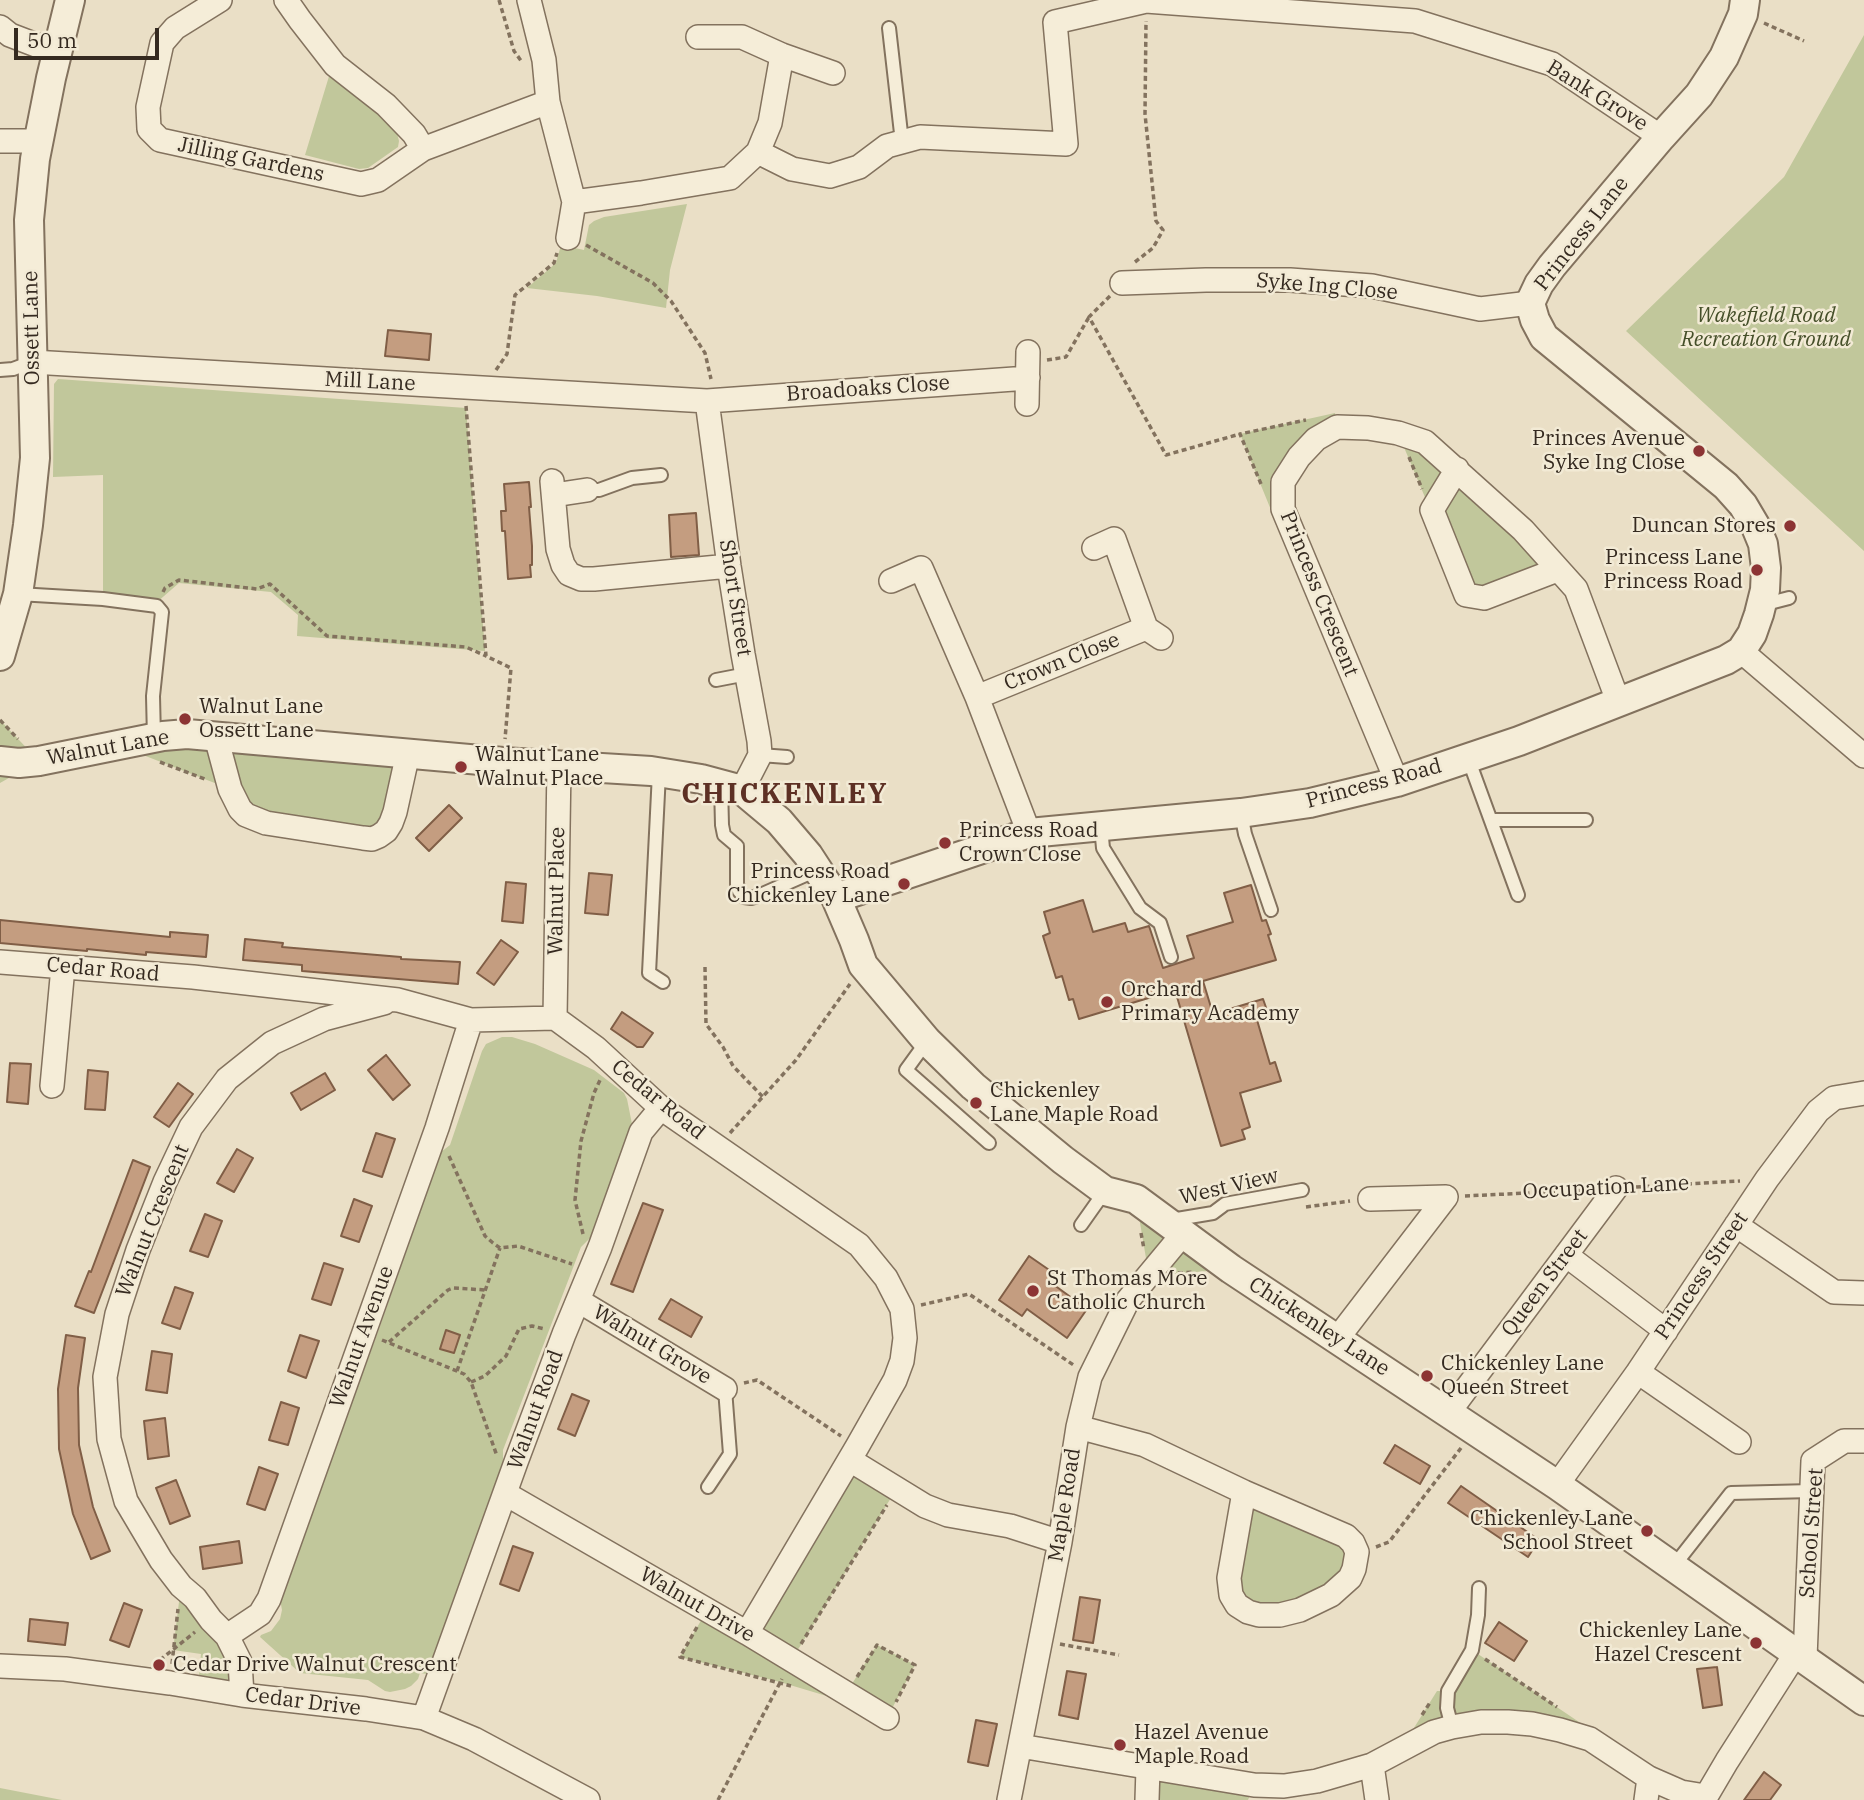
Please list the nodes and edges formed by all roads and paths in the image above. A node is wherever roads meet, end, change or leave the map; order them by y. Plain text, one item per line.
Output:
1 (70, 0) edge
2 (220, 0) edge
3 (286, 0) edge
4 (529, 0) edge
5 (1146, 1) edge
6 (1744, 7) edge
7 (0, 27) edge
8 (889, 27) dead end
9 (698, 37) dead end
10 (1804, 41) dead end
11 (57, 53) junction
12 (782, 55) junction
13 (833, 74) dead end
14 (548, 102) junction
15 (1661, 137) junction
16 (0, 141) edge
17 (38, 141) junction
18 (902, 142) junction
19 (423, 149) junction
20 (758, 152) junction
21 (574, 202) junction
22 (568, 239) junction
23 (1122, 283) dead end
24 (1530, 303) junction
25 (1090, 317) dead end
26 (33, 362) junction
27 (1028, 364) junction
28 (0, 370) edge
29 (473, 388) junction
30 (708, 401) junction
31 (1027, 404) dead end
32 (1308, 419) dead end
33 (1398, 433) junction
34 (1457, 469) junction
35 (661, 475) dead end
36 (1261, 484) dead end
37 (587, 490) joint
38 (1432, 510) junction
39 (1094, 548) dead end
40 (729, 566) junction
41 (1557, 570) junction
42 (891, 581) dead end
43 (18, 594) junction
44 (1789, 598) dead end
45 (1761, 605) junction
46 (158, 606) junction
47 (4, 628) edge
48 (1741, 651) junction
49 (0, 656) edge
50 (486, 656) junction
51 (747, 674) junction
52 (716, 680) dead end
53 (977, 697) junction
54 (1618, 701) junction
55 (215, 737) junction
56 (155, 749) junction
57 (408, 752) junction
58 (760, 755) junction
59 (1864, 756) edge
60 (787, 757) dead end
61 (1468, 757) junction
62 (0, 761) edge
63 (503, 762) junction
64 (559, 765) junction
65 (659, 773) junction
66 (1396, 782) junction
67 (731, 787) junction
68 (230, 789) junction
69 (1241, 814) junction
70 (1492, 820) junction
71 (1586, 820) dead end
72 (1101, 827) junction
73 (1029, 833) junction
74 (817, 870) junction
75 (1517, 895) dead end
76 (836, 898) junction
77 (1271, 910) dead end
78 (1171, 957) dead end
79 (0, 962) edge
80 (863, 965) junction
81 (63, 967) junction
82 (705, 967) dead end
83 (663, 982) dead end
84 (398, 1000) junction
85 (555, 1018) junction
86 (471, 1020) junction
87 (927, 1041) junction
88 (611, 1062) junction
89 (52, 1087) dead end
90 (1864, 1093) edge
91 (763, 1097) junction
92 (661, 1108) junction
93 (437, 1128) junction
94 (989, 1143) dead end
95 (717, 1148) junction
96 (1767, 1179) junction
97 (1616, 1188) junction
98 (1302, 1190) dead end
99 (1105, 1191) junction
100 (1446, 1197) junction
101 (1370, 1199) joint
102 (1294, 1209) dead end
103 (1081, 1225) dead end
104 (1736, 1225) junction
105 (1173, 1228) junction
106 (600, 1247) junction
107 (500, 1248) junction
108 (1566, 1255) junction
109 (590, 1269) junction
110 (486, 1290) junction
111 (1864, 1293) edge
112 (579, 1301) junction
113 (902, 1309) junction
114 (1665, 1331) junction
115 (363, 1333) junction
116 (564, 1334) junction
117 (1337, 1339) junction
118 (389, 1342) junction
119 (457, 1371) junction
120 (1638, 1372) junction
121 (1090, 1377) junction
122 (471, 1382) junction
123 (725, 1389) junction
124 (1449, 1412) junction
125 (1078, 1427) junction
126 (1475, 1430) junction
127 (1864, 1441) edge
128 (1740, 1442) dead end
129 (854, 1453) junction
130 (516, 1462) junction
131 (1557, 1485) junction
132 (708, 1487) dead end
133 (1812, 1490) junction
134 (1244, 1492) junction
135 (506, 1494) junction
136 (1060, 1542) junction
137 (1357, 1552) junction
138 (1673, 1567) junction
139 (181, 1586) junction
140 (1479, 1588) dead end
141 (707, 1610) junction
142 (219, 1628) junction
143 (747, 1633) junction
144 (1041, 1641) junction
145 (173, 1650) junction
146 (1472, 1650) junction
147 (1119, 1655) dead end
148 (1800, 1656) junction
149 (0, 1666) edge
150 (857, 1677) dead end
151 (136, 1678) junction
152 (170, 1683) junction
153 (793, 1686) dead end
154 (902, 1691) dead end
155 (242, 1695) junction
156 (1864, 1701) edge
157 (1560, 1709) dead end
158 (424, 1718) junction
159 (887, 1718) dead end
160 (1452, 1727) junction
161 (1020, 1746) junction
162 (1372, 1765) junction
163 (1148, 1768) junction
164 (1647, 1789) edge
165 (1251, 1793) edge
166 (1705, 1798) edge
167 (588, 1800) edge
168 (1009, 1800) edge
169 (1147, 1800) edge
170 (1377, 1800) edge

1 - 11 street, Ossett Lane
2 - 19 street, Jilling Gardens
3 - 19 street
4 - 14 street
5 - 15 street, Bank Grove
5 - 18 street, Bank Grove
6 - 10 path
6 - 15 street, Princess Lane
7 - 11 street
8 - 18 lane
9 - 12 street
11 - 17 street, Ossett Lane
12 - 13 street
12 - 20 street
14 - 19 street, Jilling Gardens
14 - 21 street
15 - 24 street, Princess Lane
16 - 17 street
17 - 26 street, Ossett Lane
18 - 20 street
20 - 21 street
21 - 22 street
22 - 29 path
22 - 30 path
23 - 24 street, Syke Ing Close
24 - 45 street, Princess Lane
25 - 27 path
26 - 28 lane
26 - 29 street, Mill Lane
26 - 43 street, Ossett Lane
27 - 30 street, Broadoaks Close
27 - 31 street
29 - 30 street, Mill Lane
29 - 50 path
30 - 40 street, Short Street
32 - 36 path
33 - 34 street, Princess Crescent
33 - 38 path
33 - 66 street, Princess Crescent
34 - 38 street
34 - 41 street, Princess Crescent
35 - 37 lane
37 - 40 street
38 - 41 street
39 - 53 street, Crown Close
40 - 51 street, Short Street
41 - 54 street, Princess Crescent
42 - 53 street, Crown Close
43 - 46 lane
43 - 47 street, Ossett Lane
44 - 45 lane
45 - 48 street, Princess Lane
46 - 50 path
46 - 56 lane
47 - 49 street, Ossett Lane
48 - 54 street, Princess Road
48 - 59 street
50 - 63 path
51 - 52 lane
51 - 58 street, Short Street
53 - 73 street, Crown Close
54 - 61 street, Princess Road
55 - 56 street, Walnut Lane
55 - 57 street, Walnut Lane
55 - 68 street
56 - 62 street, Walnut Lane
56 - 68 path
57 - 63 street, Walnut Lane
57 - 68 street
58 - 60 lane
58 - 67 street
61 - 66 street, Princess Road
61 - 70 lane
63 - 64 street, Walnut Lane
64 - 65 street, Walnut Lane
64 - 85 street, Walnut Place
65 - 67 street, Walnut Lane
65 - 83 lane
66 - 69 street, Princess Road
67 - 74 street, Walnut Lane
67 - 74 lane
69 - 72 street, Princess Road
69 - 77 lane
70 - 71 lane
70 - 75 lane
72 - 73 street, Princess Road
72 - 78 lane
73 - 76 street, Princess Road
74 - 76 street, Walnut Lane
76 - 80 street, Chickenley Lane
79 - 81 street, Cedar Road
80 - 87 street, Chickenley Lane
80 - 91 path
81 - 84 street, Cedar Road
81 - 89 street
82 - 91 path
84 - 86 street, Cedar Road
84 - 139 street, Walnut Crescent
85 - 86 street, Cedar Road
85 - 88 street, Cedar Road
86 - 93 street, Walnut Avenue
87 - 94 lane
87 - 99 street, Chickenley Lane
88 - 92 street, Cedar Road
88 - 106 path
90 - 96 street, Princess Street
91 - 95 path
92 - 95 street, Cedar Road
92 - 106 street, Walnut Road
93 - 107 path
93 - 115 street, Walnut Avenue
95 - 113 street, Cedar Road
96 - 97 path, Occupation Lane
96 - 104 street, Princess Street
97 - 100 path, Occupation Lane
97 - 108 street, Queen Street
98 - 105 lane, West View
99 - 103 lane
99 - 105 street, Chickenley Lane
100 - 101 street
100 - 117 street
101 - 102 path
104 - 111 street
104 - 114 street, Princess Street
105 - 117 street, Chickenley Lane
105 - 121 street, Maple Road
106 - 109 street, Walnut Road
107 - 109 path
107 - 110 path
108 - 114 street
108 - 124 street, Queen Street
109 - 112 street, Walnut Road
110 - 118 path
110 - 119 path
112 - 116 street, Walnut Road
112 - 123 street, Walnut Grove
113 - 121 path
113 - 129 street, Cedar Road
114 - 120 street, Princess Street
115 - 118 path
115 - 142 street, Walnut Avenue
116 - 122 path
116 - 130 street, Walnut Road
117 - 124 street, Chickenley Lane
118 - 119 path
119 - 122 path
120 - 128 street
120 - 131 street, Princess Street
121 - 125 street, Maple Road
122 - 130 path
123 - 129 path
123 - 132 lane
124 - 126 street, Chickenley Lane
125 - 134 street
125 - 136 street, Maple Road
126 - 131 street, Chickenley Lane
126 - 137 path
127 - 133 street, School Street
129 - 136 street
129 - 143 street, Cedar Road
130 - 135 street, Walnut Road
131 - 138 street, Chickenley Lane
133 - 138 lane
133 - 148 street, School Street
134 - 137 street
134 - 137 street
135 - 141 street, Walnut Drive
135 - 158 street, Walnut Road
136 - 144 street, Maple Road
138 - 148 street, Chickenley Lane
139 - 142 street, Walnut Crescent
139 - 145 path
140 - 146 lane
141 - 143 street, Walnut Drive
141 - 153 path
142 - 145 path
142 - 155 street, Walnut Crescent
143 - 159 street, Walnut Drive
144 - 147 path
144 - 161 street, Maple Road
145 - 151 path
145 - 152 path
146 - 157 path
146 - 160 lane
148 - 156 street, Chickenley Lane
148 - 166 street
149 - 151 street, Cedar Drive
150 - 154 path
151 - 152 street, Cedar Drive
152 - 155 street, Cedar Drive
155 - 158 street, Cedar Drive
158 - 167 street, Cedar Drive
160 - 162 street
160 - 164 street
161 - 163 street
161 - 168 street, Maple Road
162 - 165 street
162 - 170 street
163 - 165 street
163 - 169 street
164 - 166 street

